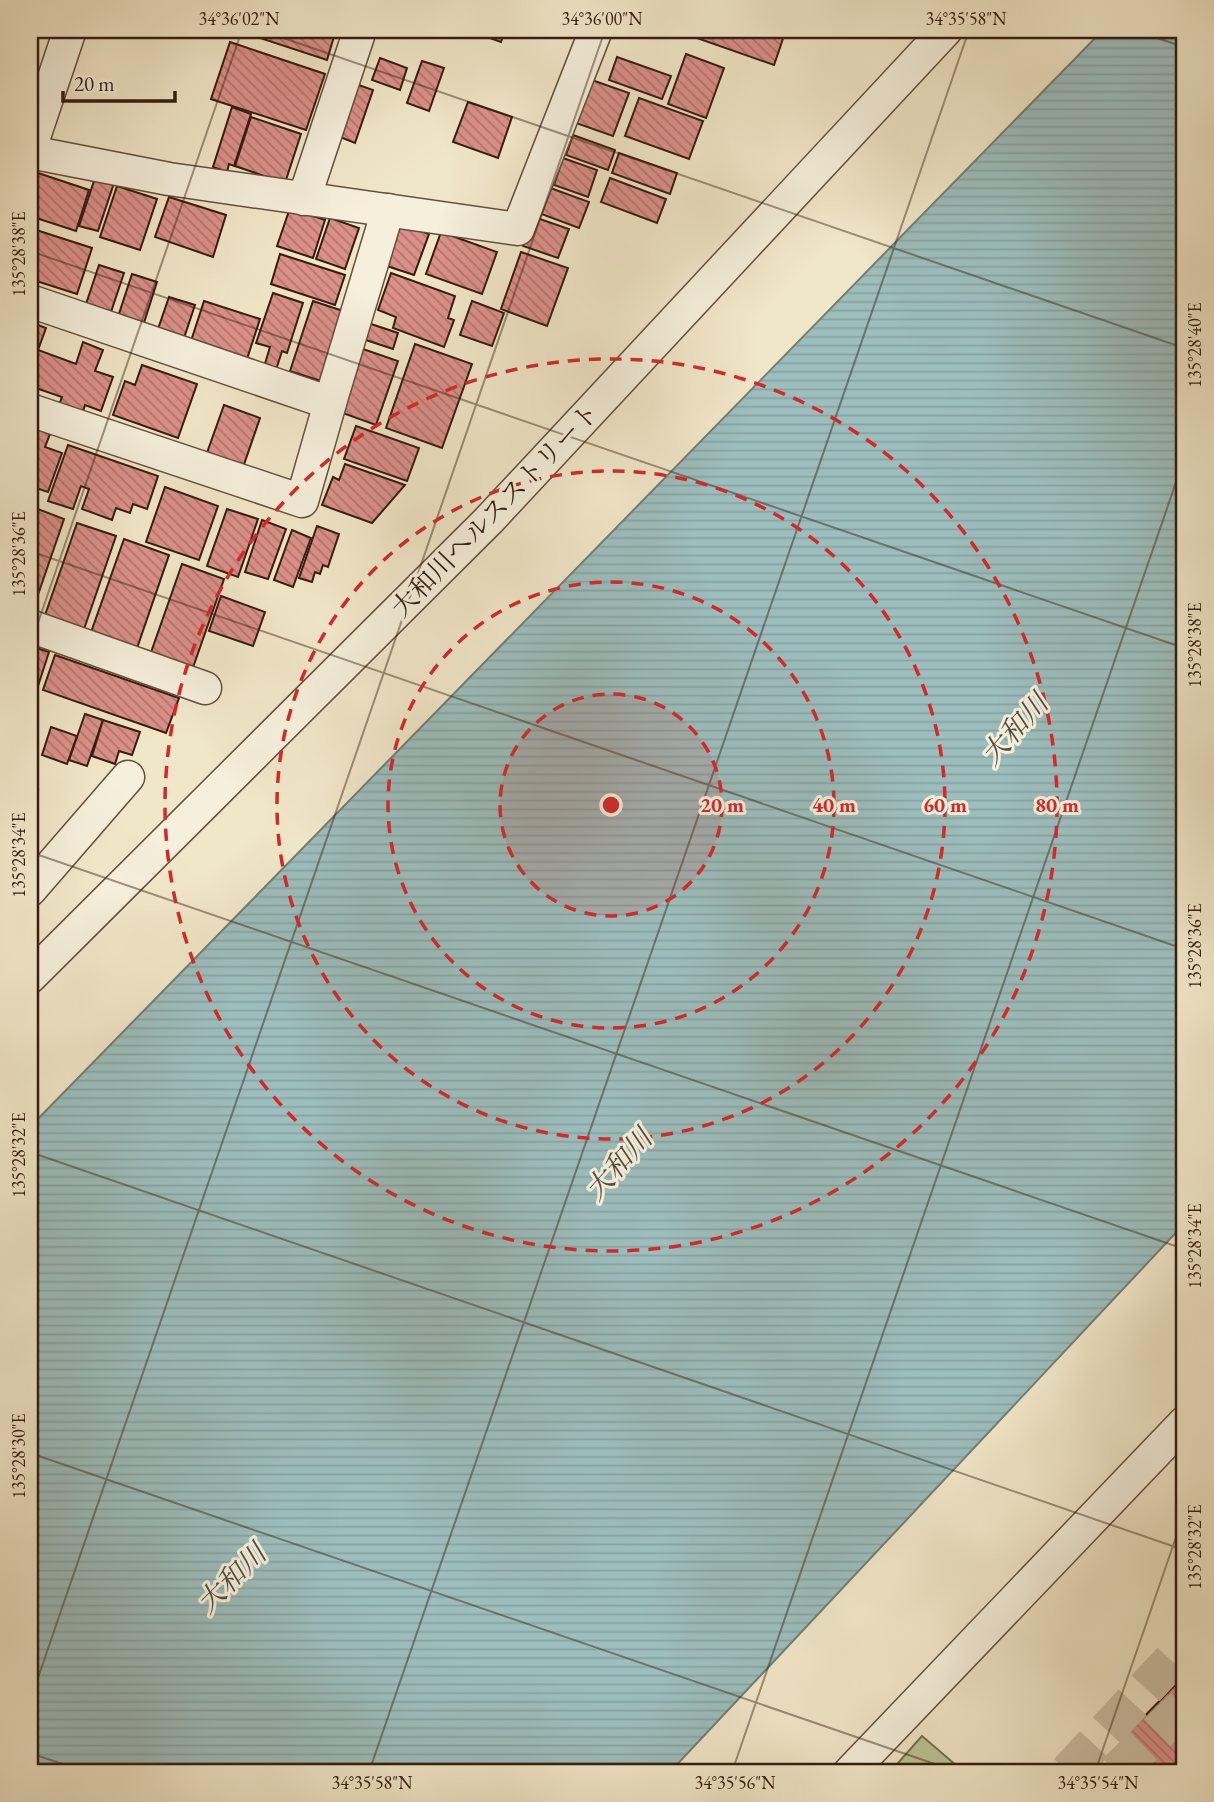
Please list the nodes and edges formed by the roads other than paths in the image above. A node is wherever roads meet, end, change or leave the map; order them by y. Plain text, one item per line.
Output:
1 (70, 30) edge
2 (360, 30) edge
3 (596, 30) edge
4 (946, 30) edge
5 (30, 151) edge
6 (304, 199) junction
7 (388, 211) junction
8 (30, 300) edge
9 (330, 403) junction
10 (30, 410) edge
11 (30, 626) edge
12 (205, 688) dead end
13 (128, 778) dead end
14 (30, 890) edge
15 (30, 976) edge
16 (1184, 1423) edge
17 (850, 1772) edge

1 - 5 street
2 - 6 street
3 - 7 street
4 - 15 street, 大和川ヘルスストリート
5 - 6 street
6 - 7 street
7 - 9 street
8 - 9 street
9 - 10 street
11 - 12 street
13 - 14 street
16 - 17 street

